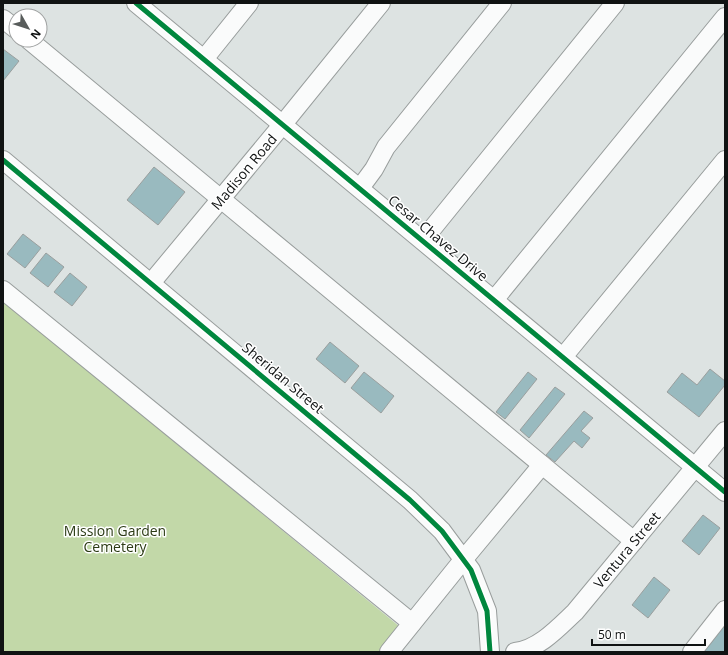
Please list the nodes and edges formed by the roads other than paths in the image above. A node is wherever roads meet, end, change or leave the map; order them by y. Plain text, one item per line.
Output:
1 (136, 3) edge
2 (250, 3) edge
3 (381, 3) edge
4 (502, 3) edge
5 (615, 3) edge
6 (725, 17) edge
7 (39, 48) edge
8 (204, 59) junction
9 (283, 124) junction
10 (3, 160) edge
11 (725, 160) edge
12 (360, 188) junction
13 (221, 199) junction
14 (423, 240) junction
15 (151, 283) junction
16 (3, 290) edge
17 (494, 300) junction
18 (563, 357) junction
19 (725, 431) edge
20 (542, 465) junction
21 (696, 468) junction
22 (725, 492) edge
23 (634, 541) junction
24 (463, 560) junction
25 (725, 610) edge
26 (412, 623) junction
27 (389, 652) edge
28 (490, 652) edge
29 (515, 652) edge
30 (692, 652) edge

1 - 8 street, Cesar Chavez Drive
2 - 8 street
3 - 9 street, Madison Road
4 - 12 street
5 - 14 street
6 - 17 street
7 - 13 street
8 - 9 street, Cesar Chavez Drive
9 - 12 street, Cesar Chavez Drive
9 - 13 street, Madison Road
10 - 15 street, Sheridan Street
11 - 18 street
12 - 14 street, Cesar Chavez Drive
13 - 15 street, Madison Road
13 - 20 street
14 - 17 street, Cesar Chavez Drive
15 - 24 street, Sheridan Street
16 - 26 street
17 - 18 street, Cesar Chavez Drive
18 - 21 street, Cesar Chavez Drive
19 - 21 street, Ventura Street
20 - 23 street
20 - 24 street
21 - 22 street, Cesar Chavez Drive
21 - 23 street, Ventura Street
23 - 29 street, Ventura Street
24 - 26 street
24 - 28 street, Sheridan Street
25 - 30 street
26 - 27 street

